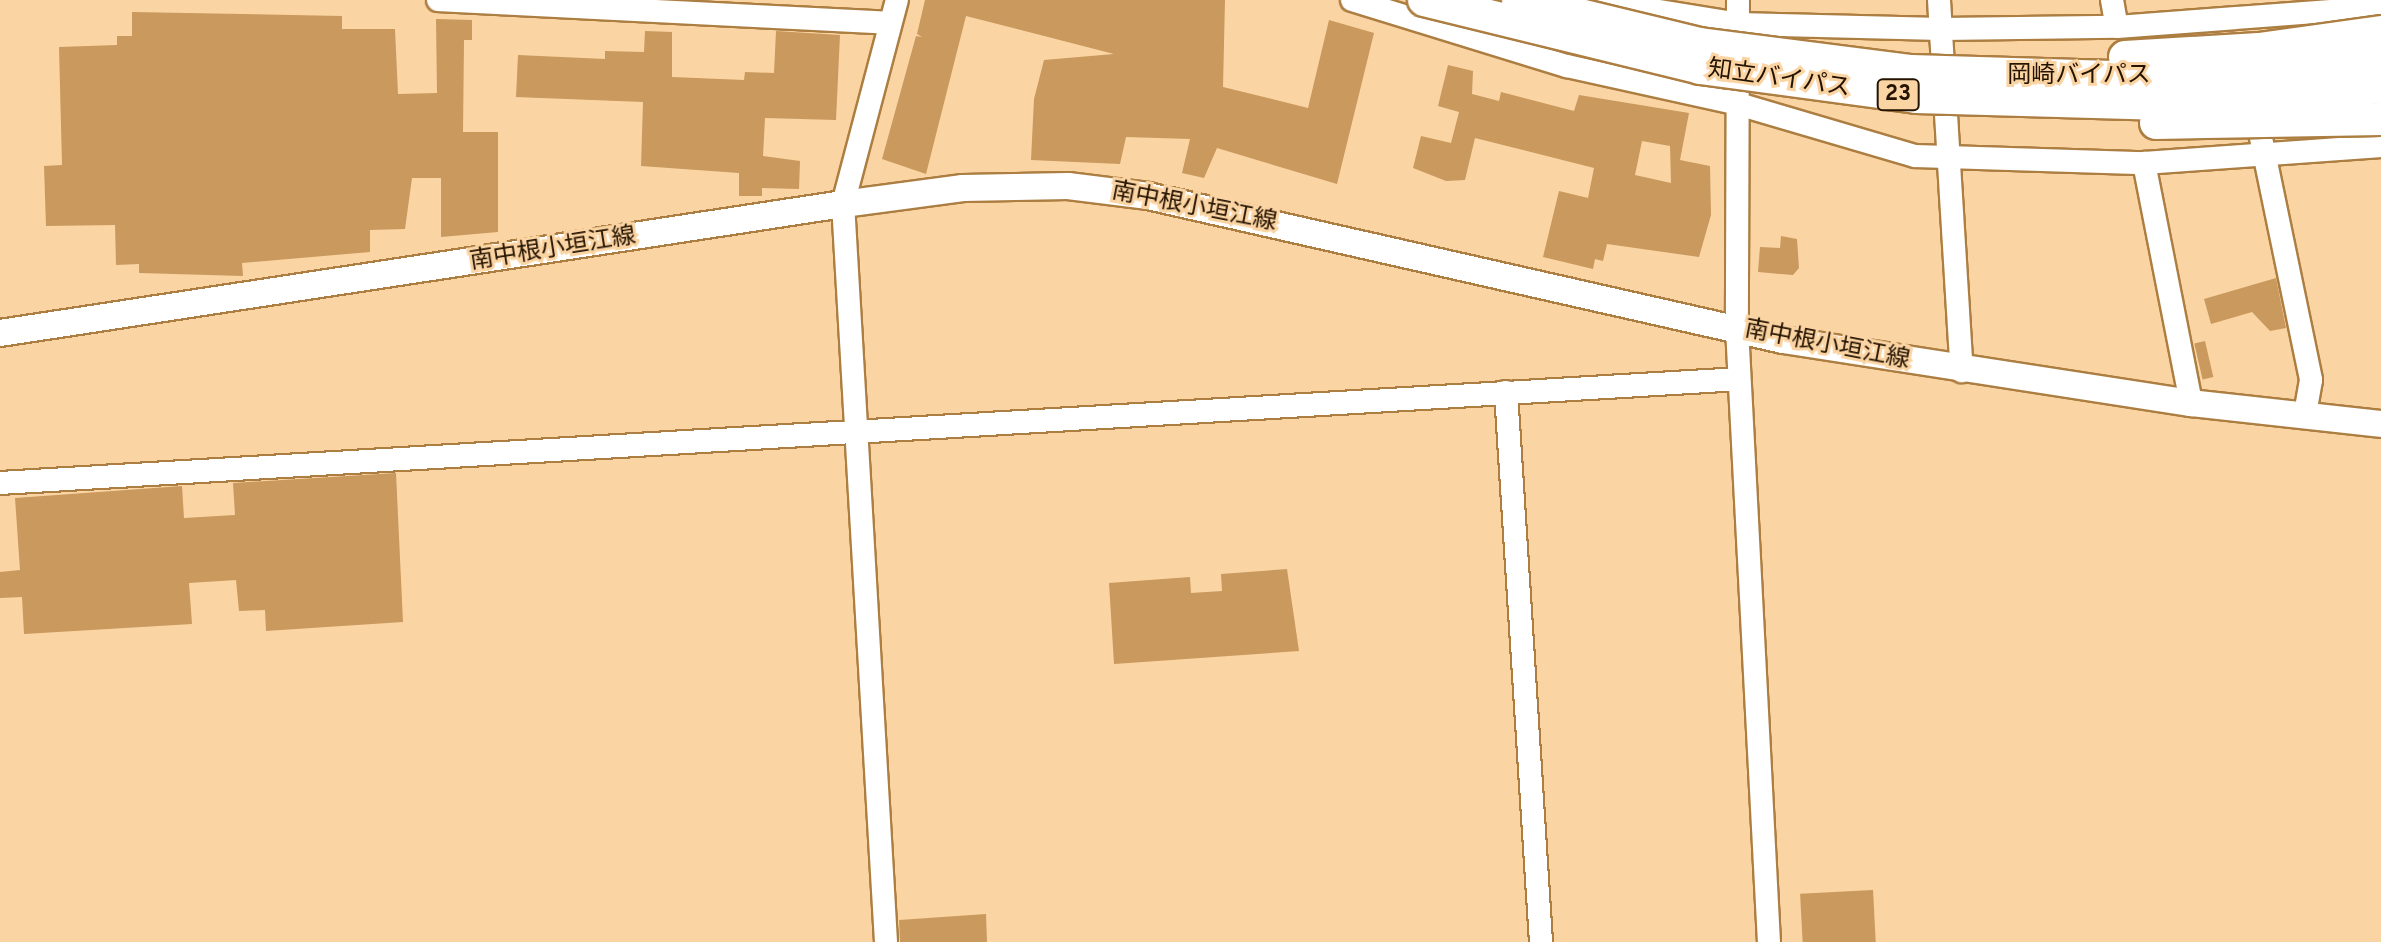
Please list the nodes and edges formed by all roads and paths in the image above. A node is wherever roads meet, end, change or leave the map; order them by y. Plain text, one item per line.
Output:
1 (438, 0) edge
2 (897, 0) edge
3 (1352, 0) edge
4 (1424, 0) edge
5 (1518, 0) edge
6 (1592, 0) edge
7 (1738, 0) edge
8 (1939, 0) edge
9 (2112, 0) edge
10 (2381, 7) edge
11 (2237, 10) edge
12 (887, 23) junction
13 (1738, 24) junction
14 (2117, 27) junction
15 (1941, 29) junction
16 (2381, 32) edge
17 (1778, 57) junction
18 (2381, 59) edge
19 (1700, 68) junction
20 (2381, 87) edge
21 (1738, 104) junction
22 (2381, 119) edge
23 (2381, 146) edge
24 (2264, 157) junction
25 (1950, 160) junction
26 (2144, 163) junction
27 (843, 204) junction
28 (1737, 328) junction
29 (0, 333) edge
30 (1962, 371) junction
31 (1739, 379) junction
32 (1506, 392) junction
33 (2191, 403) junction
34 (2305, 414) junction
35 (2381, 424) edge
36 (855, 432) junction
37 (0, 483) edge
38 (886, 942) edge
39 (1541, 942) edge
40 (1769, 942) edge

1 - 12 street
2 - 12 street
3 - 21 street
4 - 19 highway, 知立バイパス / 23, bridge
5 - 17 highway, 知立バイパス / 23, bridge
6 - 13 street
7 - 13 street
8 - 15 street
9 - 14 street
10 - 11 street
11 - 14 street
11 - 24 street
12 - 27 street
13 - 15 street
13 - 21 street
14 - 15 street
15 - 25 street
16 - 17 highway, 23, bridge
17 - 18 highway, 岡崎バイパス / 23, bridge
19 - 20 highway, 知立バイパス / 23, bridge
19 - 22 highway, 23, bridge
21 - 25 street
21 - 28 street
23 - 24 street
24 - 26 street
24 - 34 street
25 - 26 street
25 - 30 street
26 - 33 street
27 - 28 main road, 南中根小垣江線
27 - 29 main road, 南中根小垣江線
27 - 36 street
28 - 30 main road, 南中根小垣江線
28 - 31 street
30 - 33 main road, 南中根小垣江線
31 - 32 street
31 - 40 street
32 - 36 street
32 - 39 street
33 - 34 main road, 南中根小垣江線
34 - 35 main road, 南中根小垣江線
36 - 37 street
36 - 38 street

